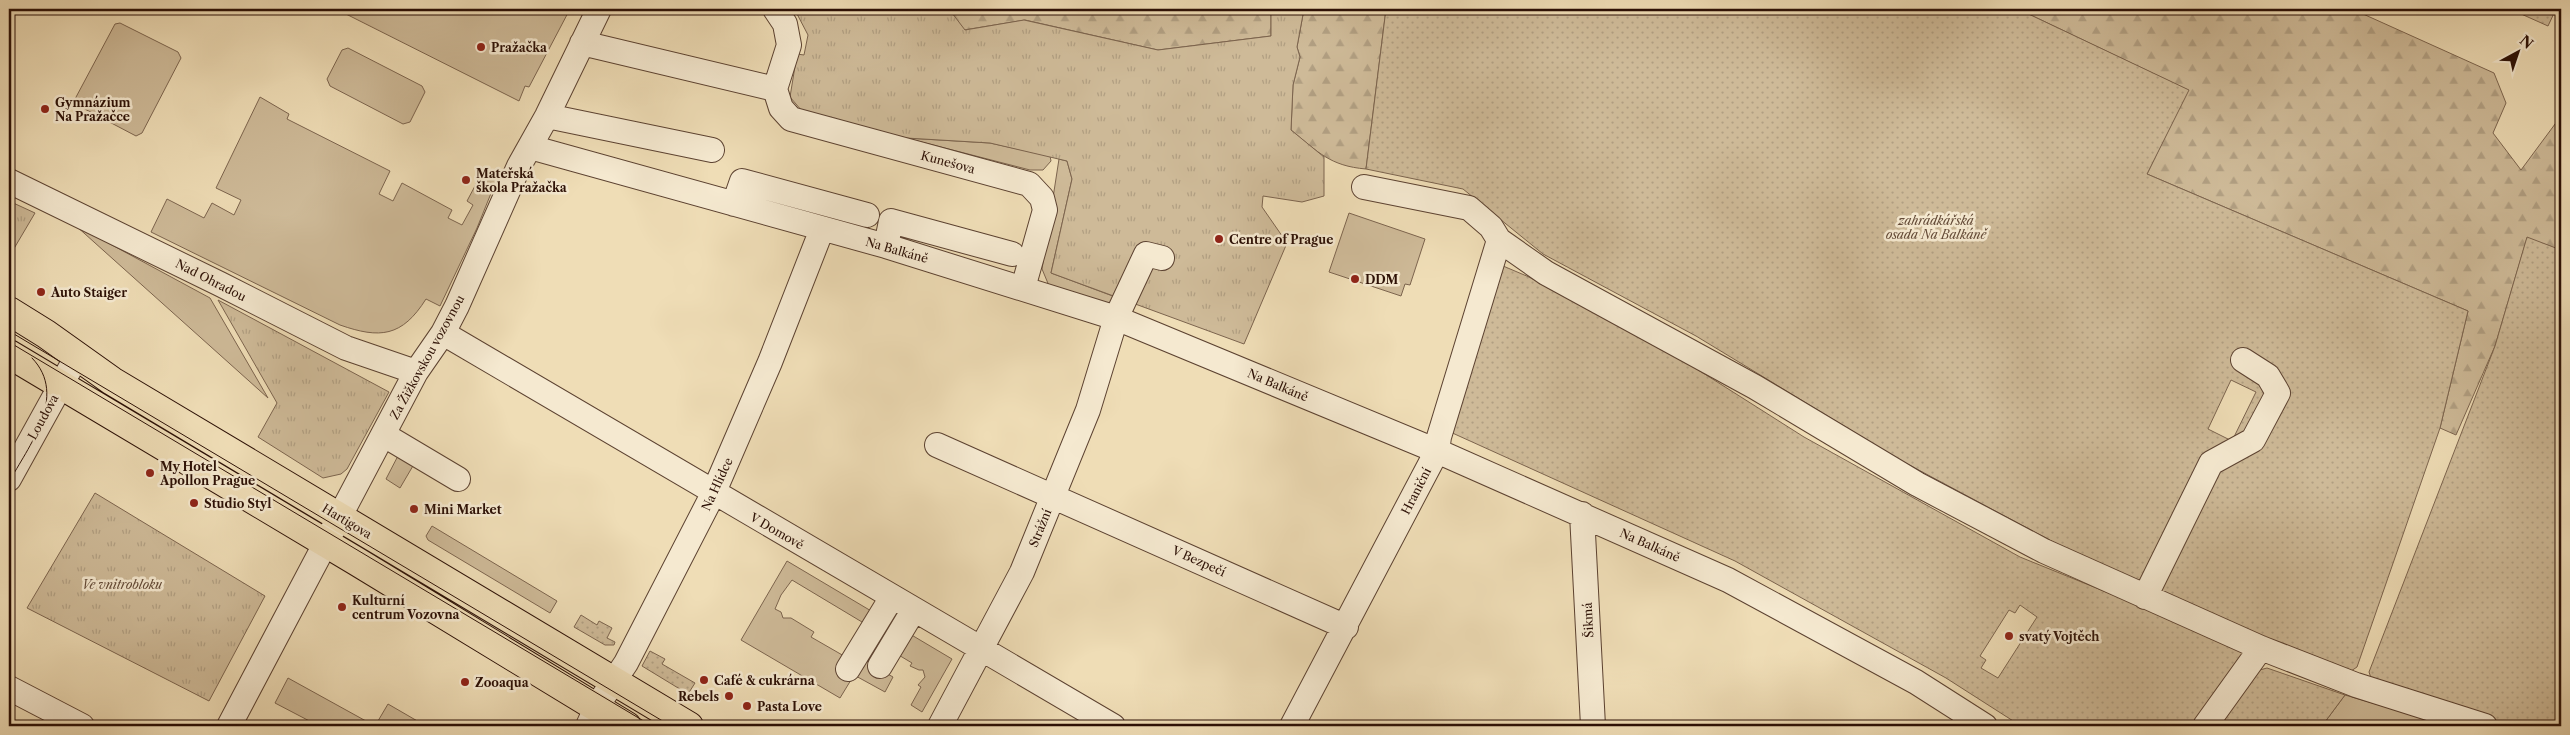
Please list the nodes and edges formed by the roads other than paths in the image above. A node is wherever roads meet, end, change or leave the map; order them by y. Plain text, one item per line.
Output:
1 (599, 9) edge
2 (775, 9) edge
3 (582, 43) junction
4 (775, 89) junction
5 (547, 116) junction
6 (530, 147) junction
7 (712, 150) dead end
8 (9, 181) edge
9 (1364, 188) dead end
10 (734, 204) junction
11 (867, 215) dead end
12 (822, 229) junction
13 (1499, 240) junction
14 (886, 246) junction
15 (1012, 254) dead end
16 (1162, 258) dead end
17 (1024, 288) junction
18 (9, 311) edge
19 (1116, 318) junction
20 (443, 333) junction
21 (9, 354) edge
22 (77, 356) junction
23 (2243, 360) dead end
24 (416, 372) junction
25 (60, 386) junction
26 (384, 435) junction
27 (937, 445) dead end
28 (1437, 451) junction
29 (9, 479) edge
30 (458, 479) dead end
31 (713, 494) junction
32 (1052, 496) junction
33 (1582, 514) junction
34 (340, 516) junction
35 (325, 543) junction
36 (892, 597) junction
37 (2145, 597) junction
38 (913, 611) junction
39 (1346, 627) junction
40 (2261, 648) junction
41 (980, 649) junction
42 (880, 666) dead end
43 (848, 669) dead end
44 (614, 682) junction
45 (9, 688) edge
46 (592, 716) edge
47 (82, 726) edge
48 (229, 726) edge
49 (627, 726) edge
50 (689, 726) edge
51 (940, 726) edge
52 (1113, 726) edge
53 (1292, 726) edge
54 (1593, 726) edge
55 (1985, 726) edge
56 (2206, 726) edge
57 (2485, 726) edge

1 - 3 street, Za Žižkovskou vozovnou
2 - 4 street
3 - 4 street
3 - 5 street, Za Žižkovskou vozovnou
4 - 17 street, Kunešova
5 - 6 street, Za Žižkovskou vozovnou
5 - 7 street
6 - 10 street, Na Balkáně
6 - 20 street, Za Žižkovskou vozovnou
8 - 24 street, Nad Ohradou
9 - 13 street
10 - 11 street
10 - 12 street, Na Balkáně
12 - 14 street, Na Balkáně
12 - 31 street, Na Hlídce
13 - 28 street, Hraniční
13 - 37 street
14 - 15 street
14 - 17 street, Na Balkáně
16 - 19 street, Strážní
17 - 19 street, Na Balkáně
18 - 22 main road, Hartigova
19 - 28 street, Na Balkáně
19 - 32 street, Strážní
20 - 24 street, Za Žižkovskou vozovnou
20 - 31 street, V Domově
21 - 25 main road
22 - 25 street, Loudova
22 - 34 main road, Hartigova
23 - 37 street
24 - 26 street, Za Žižkovskou vozovnou
25 - 29 street, Loudova
25 - 35 main road
26 - 30 street
26 - 34 street, Za Žižkovskou vozovnou
27 - 32 street, V Bezpečí
28 - 33 street, Na Balkáně
28 - 39 street, Hraniční
31 - 36 street, V Domově
31 - 44 street, Na Hlídce
32 - 39 street, V Bezpečí
32 - 41 street, Strážní
33 - 54 street, Šikmá
33 - 55 street, Na Balkáně
34 - 35 street, Za Žižkovskou vozovnou
34 - 44 main road, Hartigova
35 - 46 main road
35 - 48 street, Za Žižkovskou vozovnou
36 - 38 street, V Domově
36 - 43 street
37 - 40 street
38 - 41 street, V Domově
38 - 42 street
39 - 53 street, Hraniční
40 - 56 street
40 - 57 street
41 - 51 street, Strážní
41 - 52 street, V Domově
44 - 46 street, Na Hlídce
44 - 50 main road, Hartigova
45 - 47 street
46 - 49 main road

